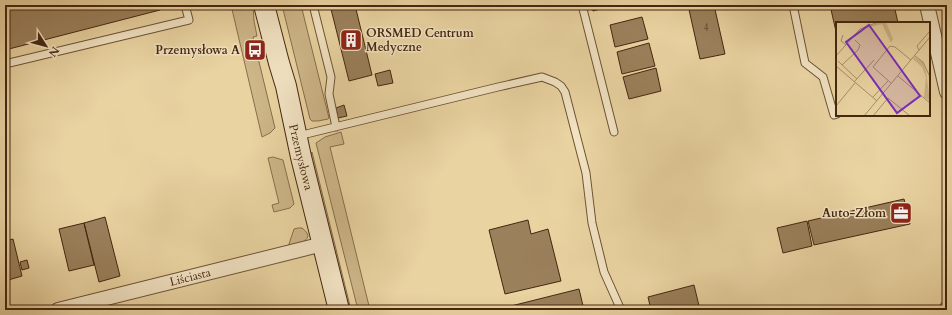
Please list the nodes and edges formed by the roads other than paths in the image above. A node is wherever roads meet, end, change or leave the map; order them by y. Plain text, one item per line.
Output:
1 (185, 5) edge
2 (264, 5) edge
3 (313, 5) edge
4 (582, 5) edge
5 (793, 5) edge
6 (928, 5) edge
7 (5, 64) edge
8 (947, 92) edge
9 (836, 114) edge
10 (336, 127) junction
11 (614, 132) dead end
12 (296, 137) junction
13 (323, 244) junction
14 (58, 310) edge
15 (339, 310) edge
16 (621, 310) edge

1 - 7 lane
2 - 12 street, Przemysłowa
3 - 10 lane
4 - 11 lane
5 - 9 lane
6 - 8 street
10 - 12 lane
10 - 16 lane
12 - 13 street, Przemysłowa
13 - 14 street, Liściasta
13 - 15 street, Przemysłowa

